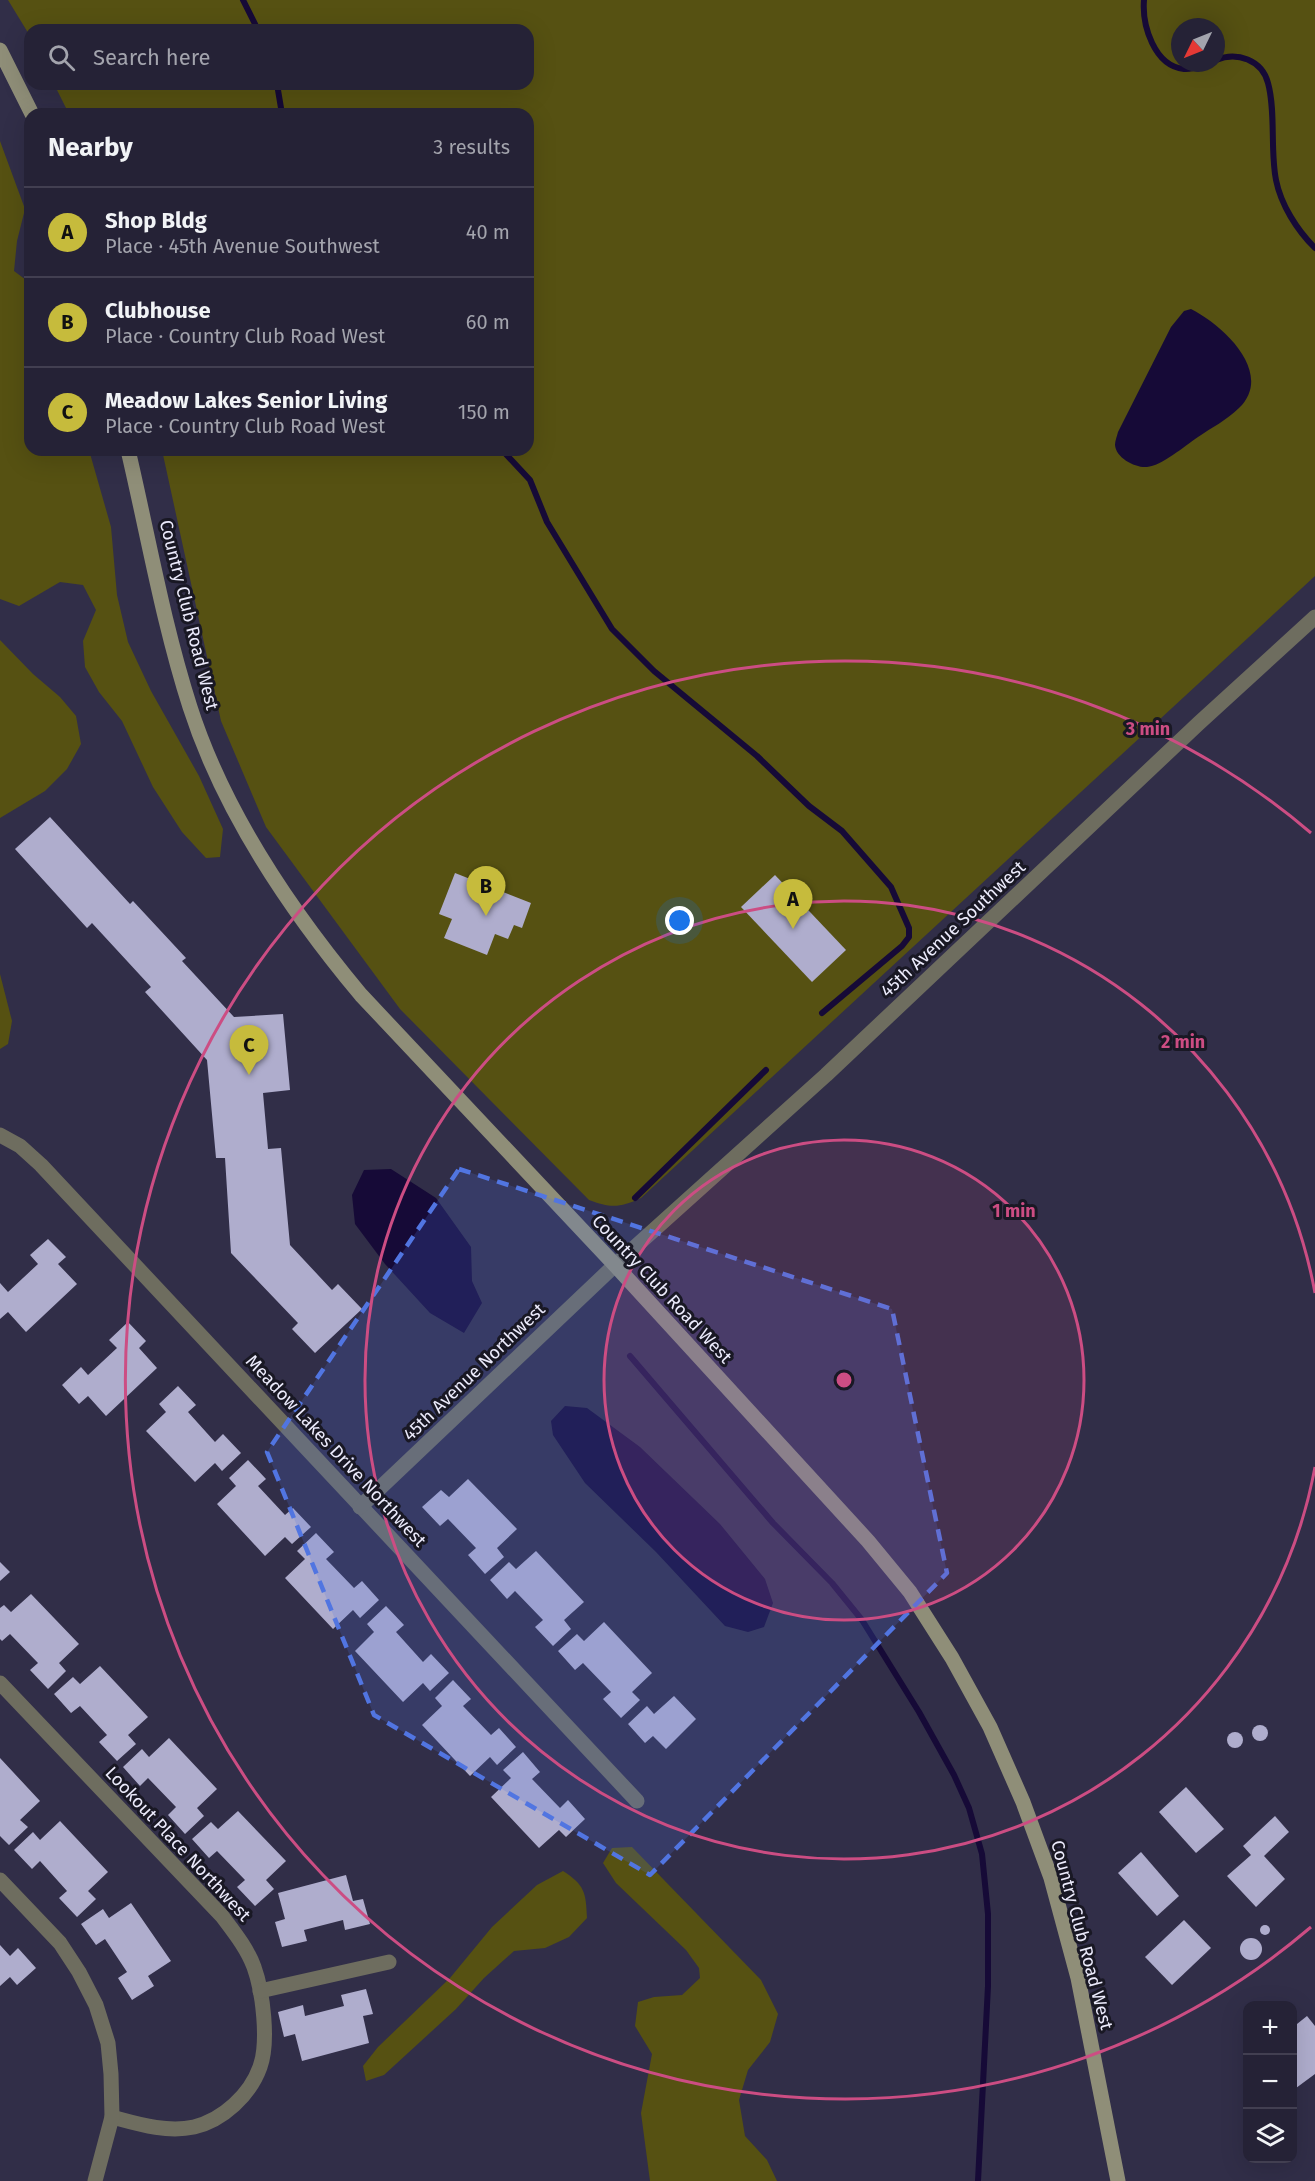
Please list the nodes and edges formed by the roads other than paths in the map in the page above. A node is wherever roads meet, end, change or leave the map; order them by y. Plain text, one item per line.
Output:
1 (0, 50) edge
2 (29, 108) edge
3 (129, 456) edge
4 (1315, 617) edge
5 (0, 1136) edge
6 (615, 1265) junction
7 (360, 1507) junction
8 (0, 1683) edge
9 (637, 1801) dead end
10 (0, 1880) edge
11 (389, 1962) dead end
12 (260, 1991) junction
13 (112, 2117) junction
14 (95, 2181) edge
15 (1118, 2181) edge

1 - 2 main road
3 - 6 main road, Country Club Road West
4 - 6 street, 45th Avenue Southwest
5 - 7 street, Meadow Lakes Drive Northwest
6 - 7 street, 45th Avenue Northwest
6 - 15 main road, Country Club Road West
7 - 9 street, Meadow Lakes Drive Northwest
8 - 12 street, Lookout Place Northwest
10 - 13 street
11 - 12 street
12 - 13 street, Lookout Place Northwest
13 - 14 street

